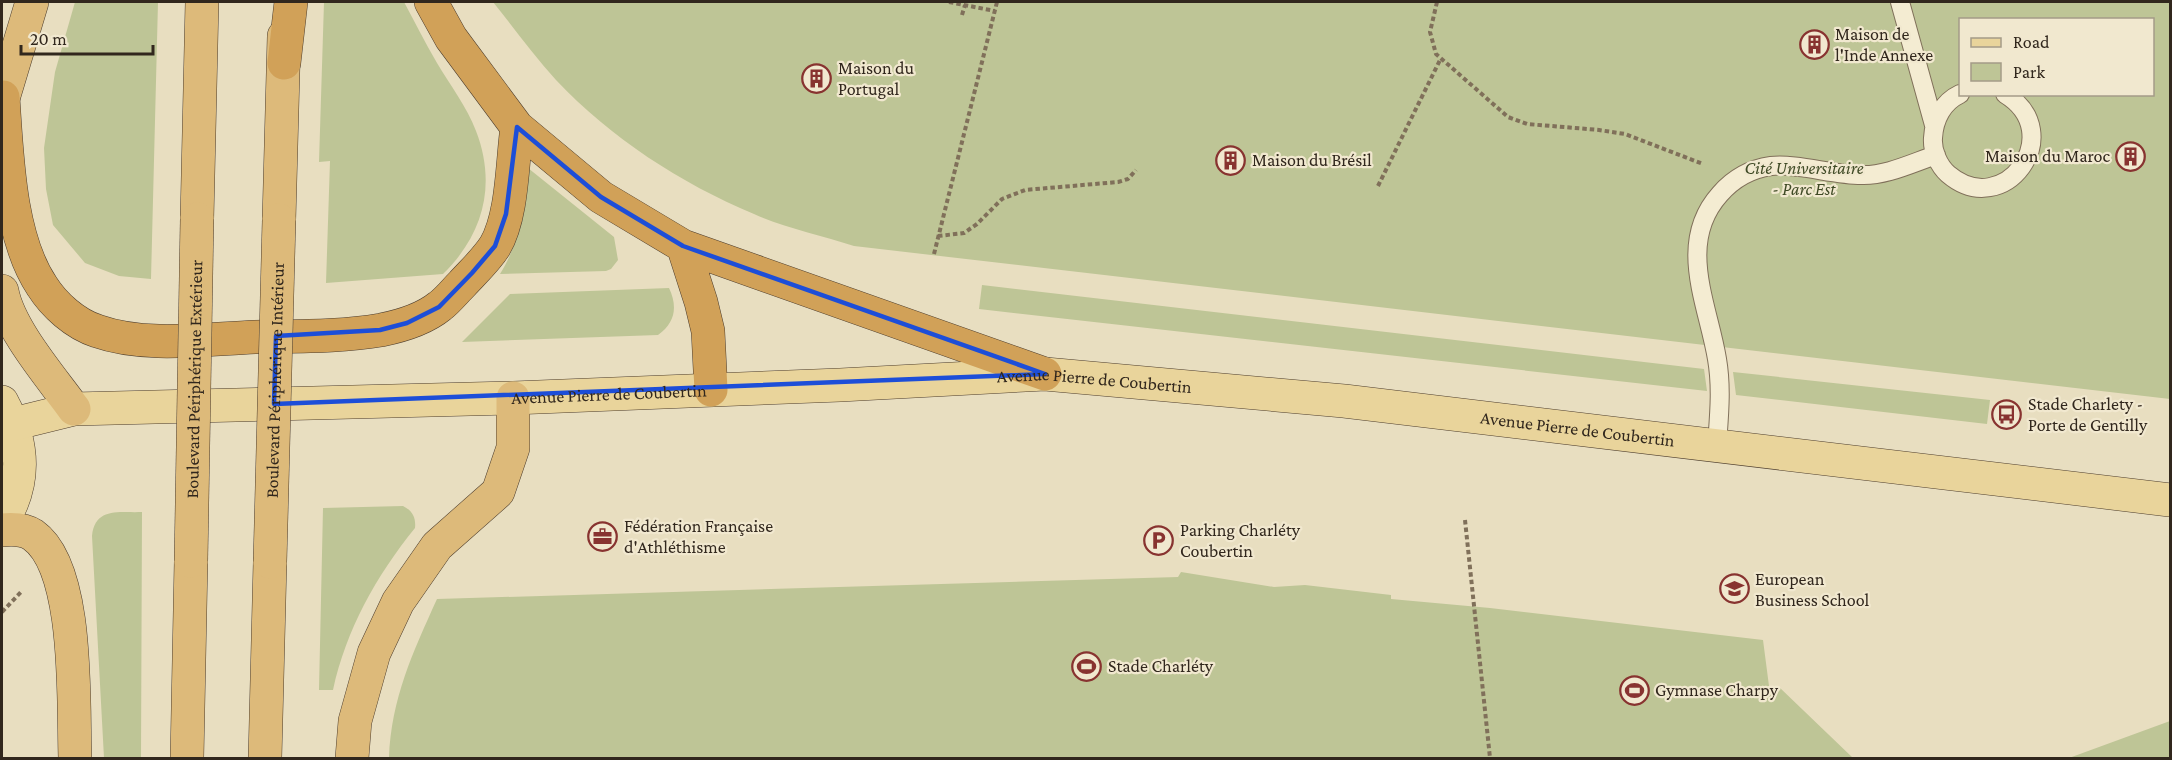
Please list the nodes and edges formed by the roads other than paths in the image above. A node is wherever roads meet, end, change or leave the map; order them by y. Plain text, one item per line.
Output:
1 (32, 2) edge
2 (202, 2) edge
3 (284, 2) edge
4 (291, 2) edge
5 (431, 2) edge
6 (1900, 2) edge
7 (284, 63) junction
8 (1959, 94) edge
9 (2008, 96) edge
10 (2, 100) edge
11 (1934, 125) junction
12 (517, 127) junction
13 (1936, 155) junction
14 (683, 246) junction
15 (2, 291) edge
16 (1045, 374) junction
17 (711, 390) junction
18 (513, 398) junction
19 (74, 409) junction
20 (8, 413) edge
21 (1717, 445) junction
22 (2170, 500) edge
23 (2, 522) edge
24 (2, 530) edge
25 (75, 759) edge
26 (187, 759) edge
27 (266, 759) edge
28 (352, 759) edge

1 - 10 highway
2 - 26 highway, Boulevard Périphérique Extérieur, bridge
3 - 7 highway, Boulevard Périphérique Intérieur
4 - 7 highway
5 - 12 highway
6 - 11 lane
7 - 27 highway, Boulevard Périphérique Intérieur, bridge
8 - 11 lane
9 - 13 lane
10 - 12 highway
11 - 13 lane
12 - 14 highway
13 - 21 lane
14 - 16 highway
14 - 17 highway
15 - 19 highway
16 - 17 main road, Avenue Pierre de Coubertin
16 - 21 main road, Avenue Pierre de Coubertin
17 - 18 main road, Avenue Pierre de Coubertin
18 - 19 main road, Avenue Pierre de Coubertin
18 - 28 highway
19 - 20 main road, Avenue Pierre de Coubertin
20 - 23 main road
21 - 22 main road, Avenue Pierre de Coubertin
24 - 25 highway

